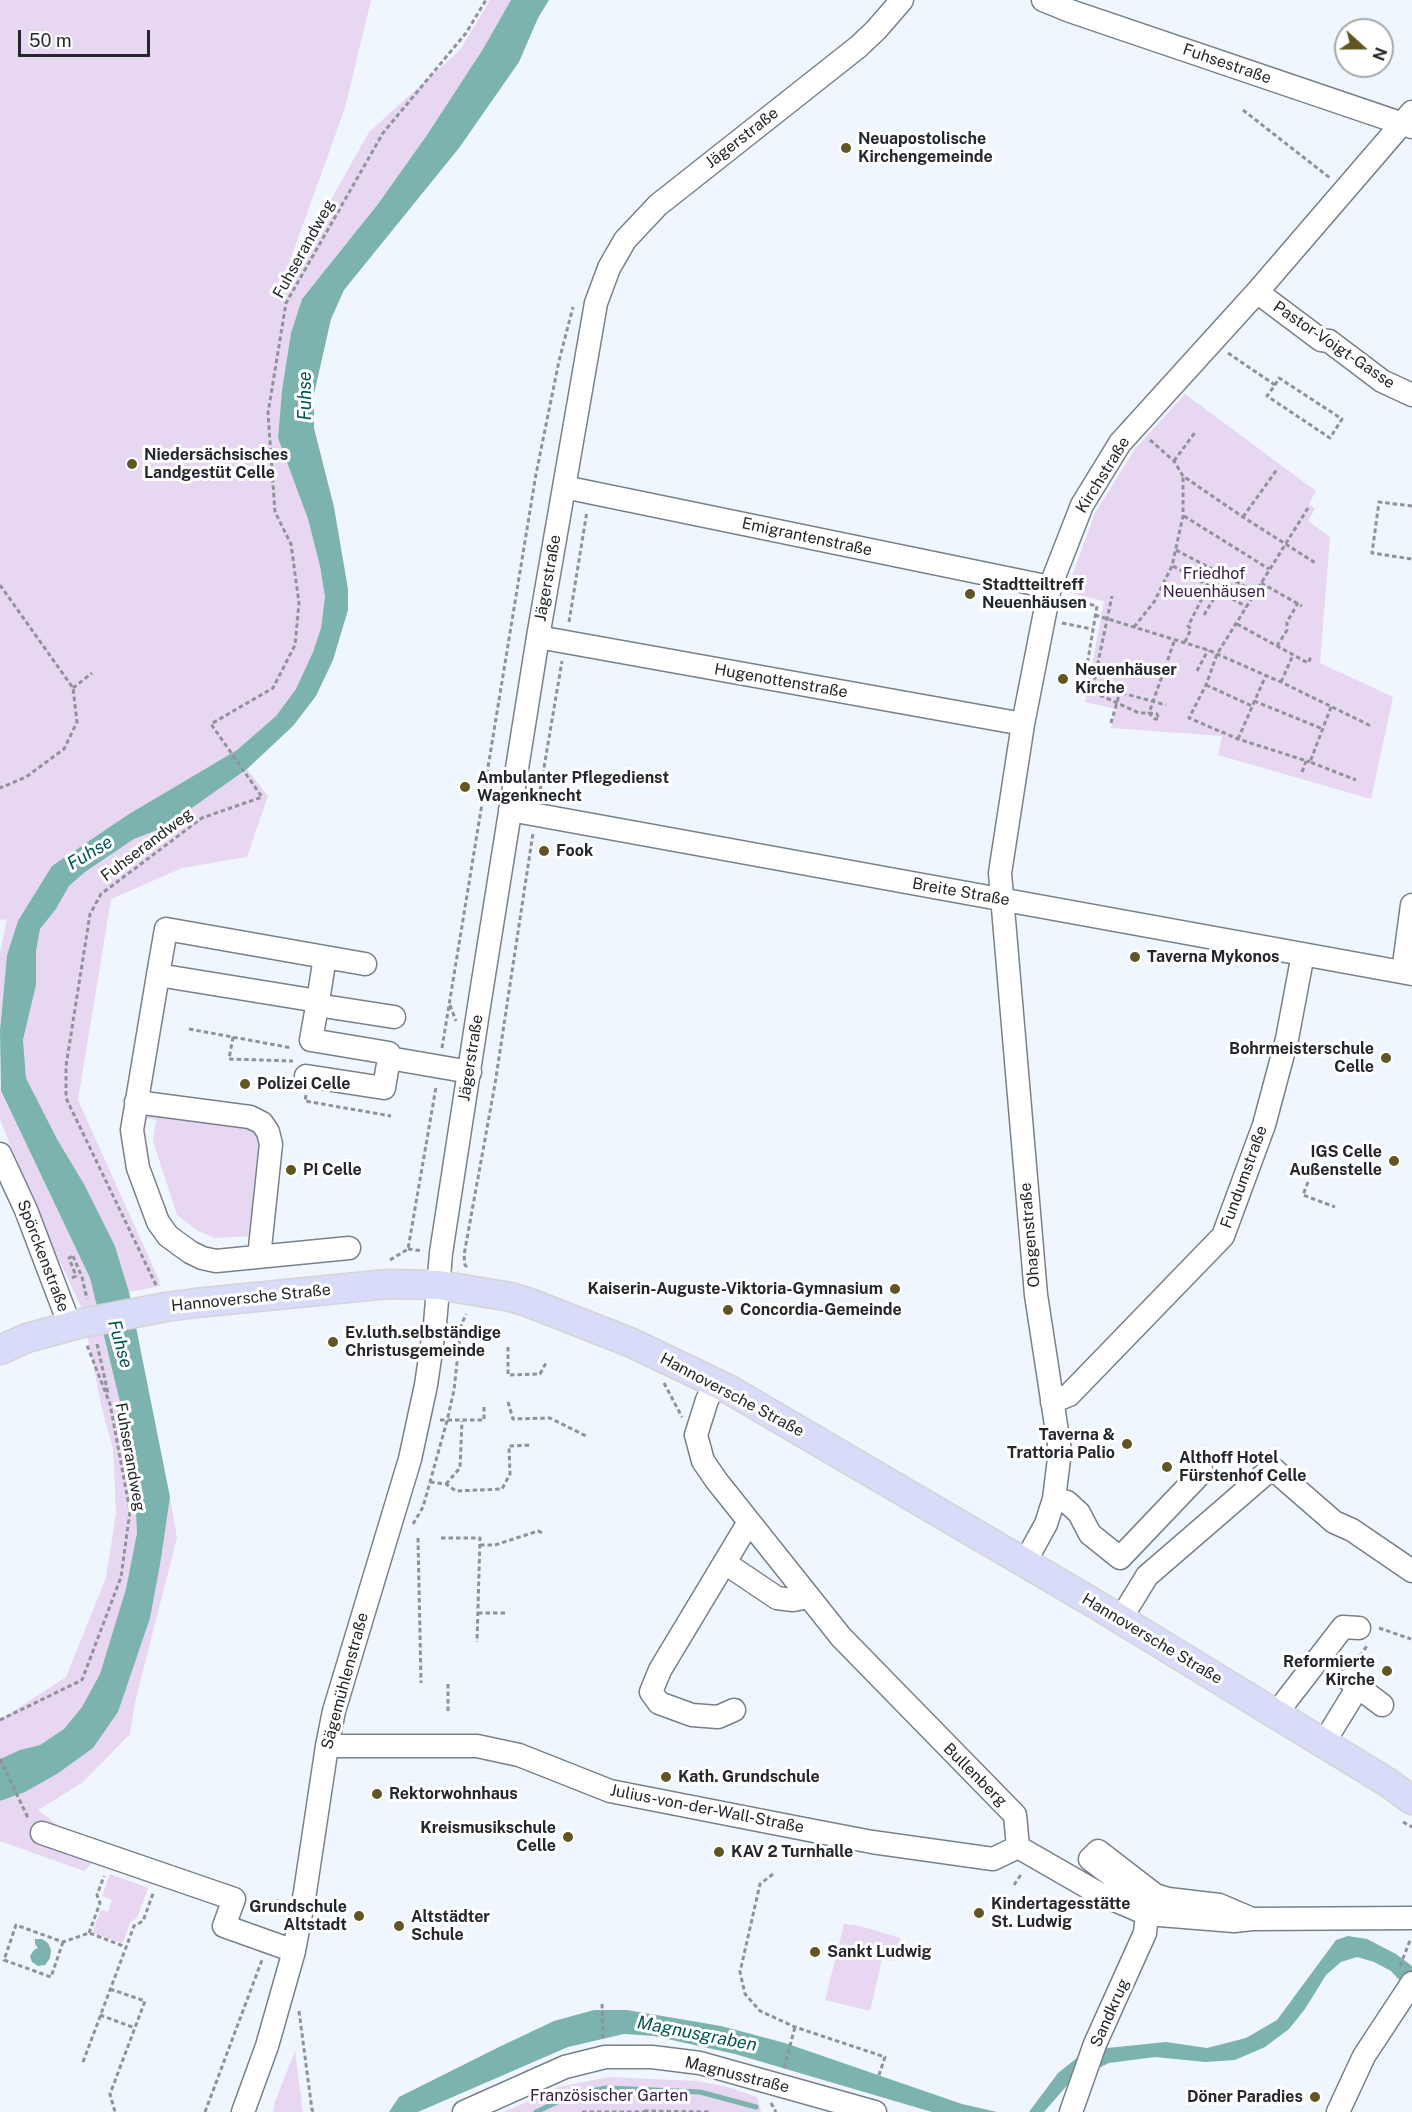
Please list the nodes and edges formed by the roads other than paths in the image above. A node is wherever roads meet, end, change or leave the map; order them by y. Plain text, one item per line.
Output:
1 (902, 0) edge
2 (1043, 0) edge
3 (1409, 121) edge
4 (1257, 292) junction
5 (1412, 395) edge
6 (564, 487) junction
7 (1049, 591) junction
8 (538, 637) junction
9 (1023, 724) junction
10 (510, 810) junction
11 (1003, 900) junction
12 (1412, 905) edge
13 (1303, 954) junction
14 (325, 957) junction
15 (365, 964) dead end
16 (1408, 973) edge
17 (158, 975) junction
18 (317, 1003) junction
19 (394, 1017) dead end
20 (389, 1058) junction
21 (304, 1069) road end
22 (470, 1072) junction
23 (136, 1102) junction
24 (0, 1154) edge
25 (349, 1248) dead end
26 (259, 1257) junction
27 (438, 1285) junction
28 (76, 1325) junction
29 (0, 1350) edge
30 (716, 1382) junction
31 (1052, 1402) junction
32 (1202, 1472) dead end
33 (1054, 1500) junction
34 (749, 1522) junction
35 (1025, 1562) junction
36 (725, 1563) junction
37 (1412, 1571) edge
38 (809, 1597) junction
39 (1120, 1620) junction
40 (1359, 1628) road end
41 (1382, 1704) dead end
42 (734, 1710) dead end
43 (1275, 1715) junction
44 (1323, 1744) junction
45 (327, 1746) junction
46 (1399, 1785) edge
47 (1412, 1800) edge
48 (42, 1833) dead end
49 (1018, 1847) junction
50 (1147, 1914) junction
51 (1412, 1918) edge
52 (1252, 1919) junction
53 (294, 1951) junction
54 (1409, 1986) edge
55 (243, 2112) edge
56 (464, 2112) edge
57 (875, 2112) edge
58 (1071, 2112) edge
59 (1338, 2112) edge

1 - 6 street, Jägerstraße
2 - 3 street, Fuhsestraße
3 - 4 street, Kirchstraße
4 - 5 street, Pastor-Voigt-Gasse
4 - 7 street, Kirchstraße
6 - 7 street, Emigrantenstraße
6 - 8 street, Jägerstraße
7 - 9 street, Kirchstraße
8 - 9 street, Hugenottenstraße
8 - 10 street, Jägerstraße
9 - 11 street, Kirchstraße
10 - 11 street, Breite Straße
10 - 22 street, Jägerstraße
11 - 13 street, Breite Straße
11 - 31 street, Ohagenstraße
12 - 16 street
13 - 16 street, Breite Straße
13 - 31 street, Fundumstraße
14 - 15 street
14 - 17 street
14 - 18 street
17 - 18 street
17 - 23 street
18 - 19 street
18 - 20 street
20 - 21 street
20 - 22 street
22 - 27 street, Jägerstraße
23 - 26 street
23 - 26 street
24 - 28 street, Spörckenstraße
25 - 26 street
27 - 28 main road, Hannoversche Straße, bridge
27 - 30 main road, Hannoversche Straße
27 - 45 street, Sägemühlenstraße
28 - 29 main road, Hannoversche Straße
30 - 34 street, Bullenberg
30 - 35 main road, Hannoversche Straße
31 - 33 street, Ohagenstraße
32 - 33 street
33 - 35 street, Ohagenstraße
34 - 36 street
34 - 38 street, Bullenberg
35 - 39 main road, Hannoversche Straße
36 - 38 street
36 - 42 street
37 - 39 street
38 - 49 street, Bullenberg
39 - 43 main road, Hannoversche Straße
40 - 43 street
41 - 44 street
43 - 44 main road, Hannoversche Straße
44 - 46 main road, Hannoversche Straße
45 - 49 street, Julius-von-der-Wall-Straße
45 - 53 street, Sägemühlenstraße
46 - 47 main road, Hannoversche Straße
48 - 53 street
49 - 50 street
50 - 52 street
50 - 52 street
50 - 58 street, Sandkrug
51 - 52 street
53 - 55 street, Sägemühlenstraße
54 - 59 street
56 - 57 street, Magnusstraße

